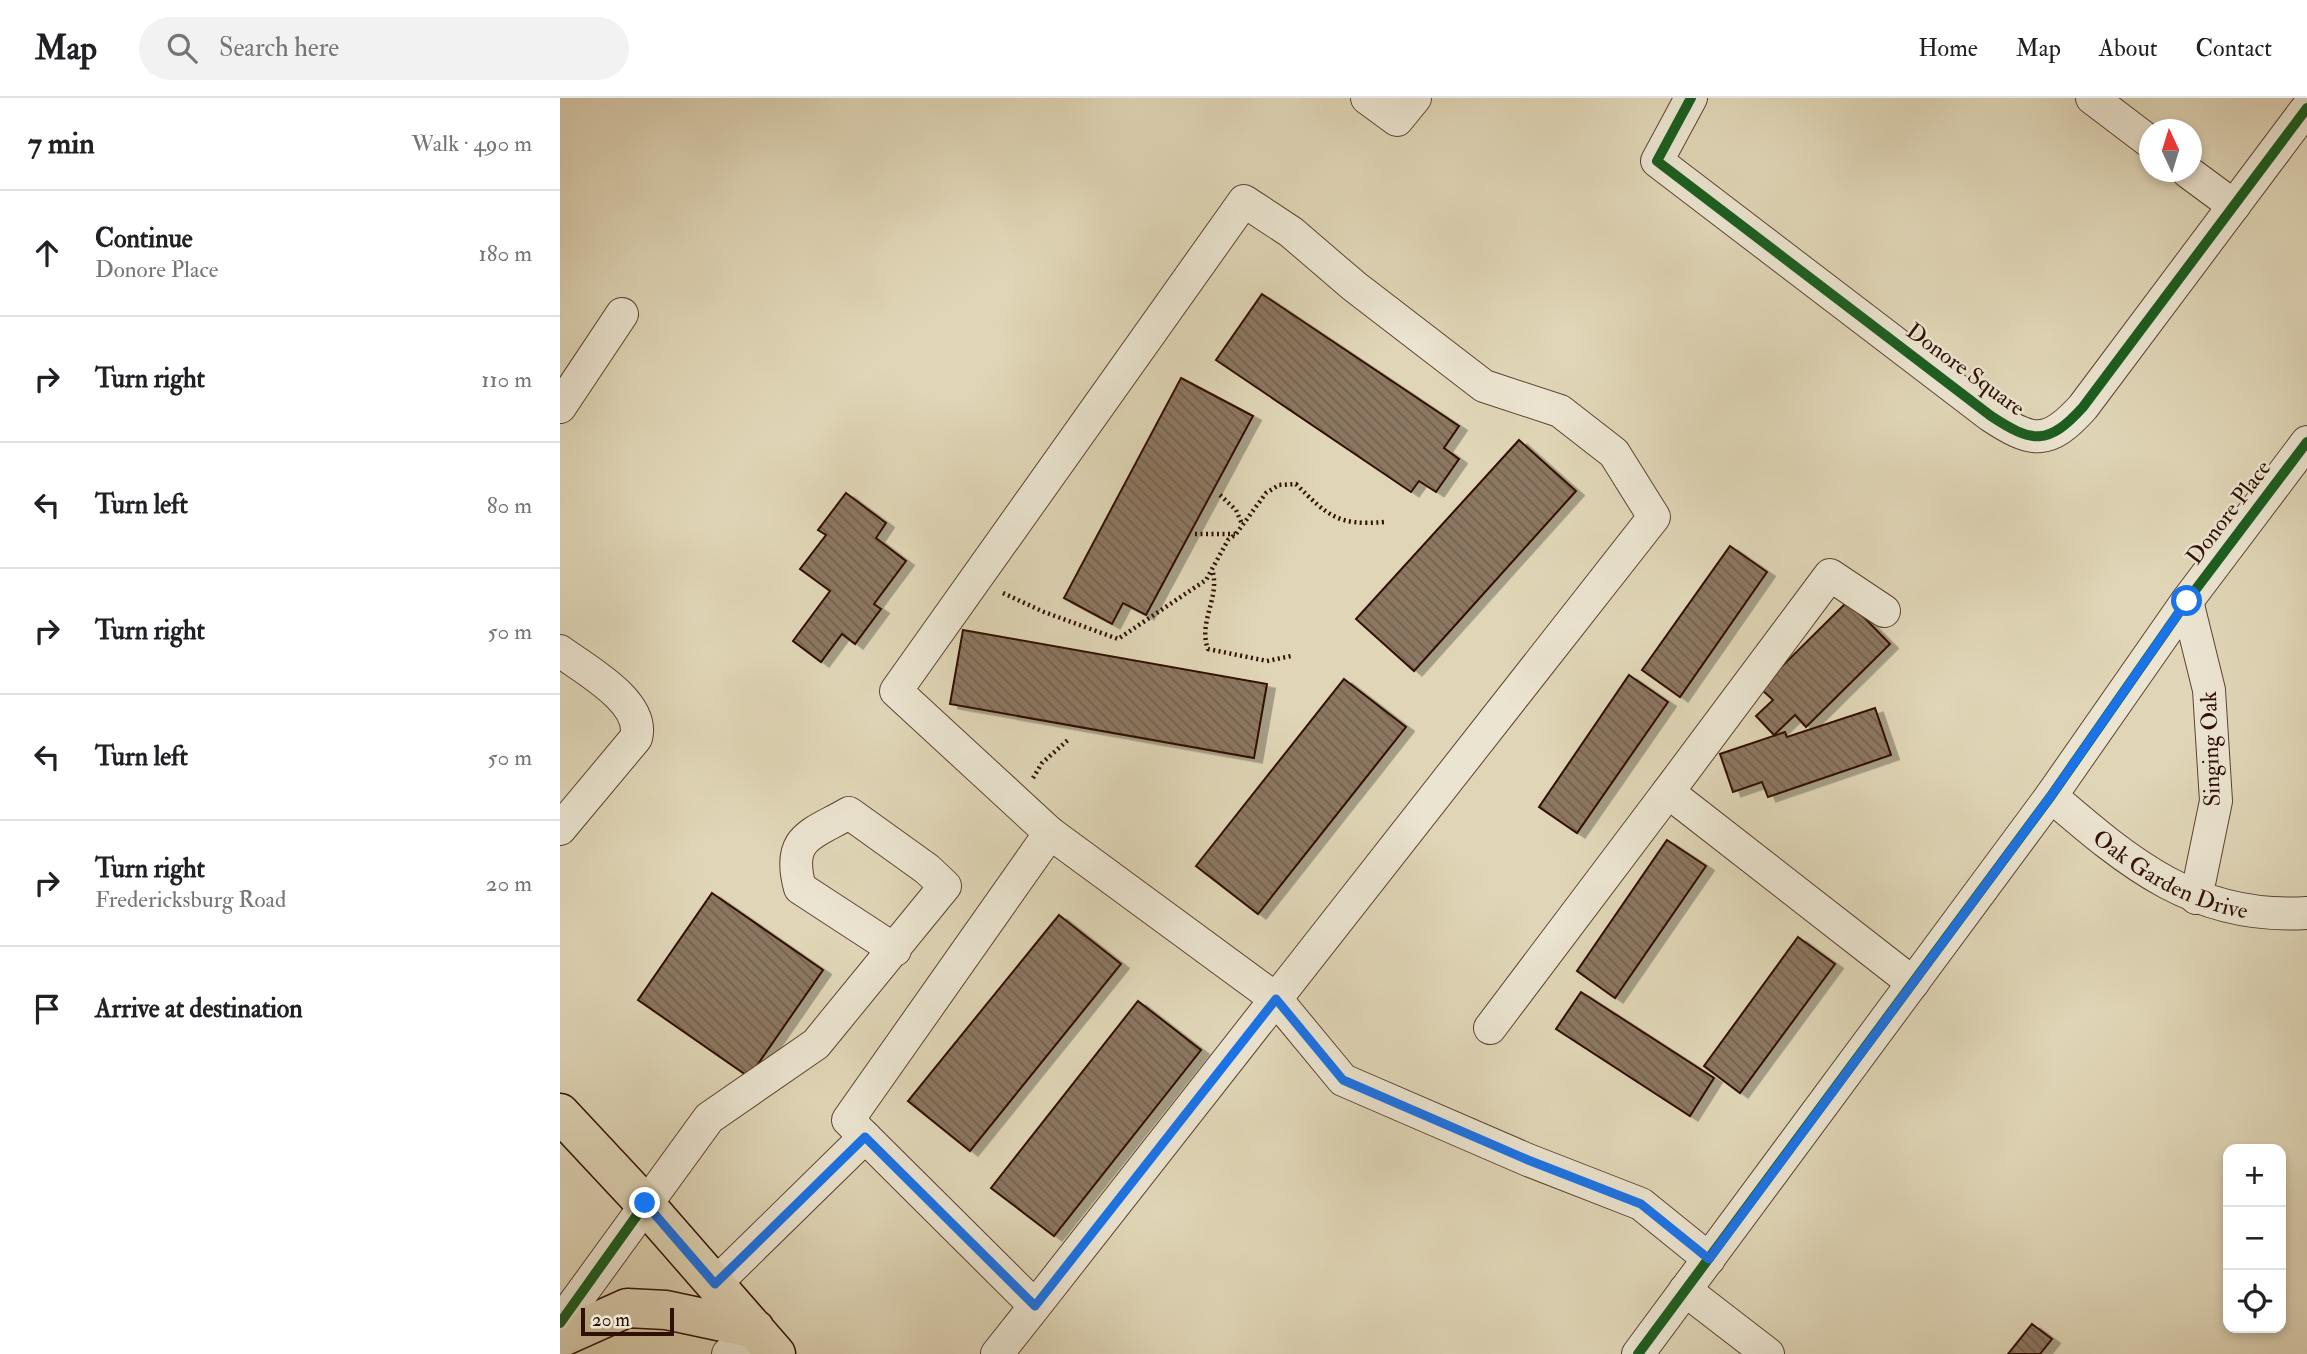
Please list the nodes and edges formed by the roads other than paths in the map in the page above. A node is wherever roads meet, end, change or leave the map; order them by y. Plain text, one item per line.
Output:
1 (1367, 98) edge
2 (1415, 98) edge
3 (1691, 98) edge
4 (2092, 98) edge
5 (2307, 108) edge
6 (2139, 134) edge
7 (2202, 182) edge
8 (2234, 206) junction
9 (622, 314) dead end
10 (560, 407) edge
11 (2307, 442) edge
12 (2187, 601) junction
13 (1884, 611) dead end
14 (560, 651) edge
15 (1668, 792) junction
16 (2051, 796) junction
17 (560, 829) edge
18 (1051, 833) junction
19 (2196, 898) junction
20 (2307, 913) edge
21 (895, 950) junction
22 (1913, 983) junction
23 (1276, 999) junction
24 (1490, 1028) dead end
25 (560, 1113) edge
26 (865, 1137) junction
27 (645, 1203) junction
28 (1709, 1259) junction
29 (715, 1284) junction
30 (1685, 1290) junction
31 (1035, 1306) junction
32 (560, 1322) edge
33 (560, 1338) edge
34 (753, 1346) edge
35 (1756, 1350) edge
36 (997, 1354) edge
37 (1638, 1354) edge

1 - 2 street
3 - 8 street, Donore Square
4 - 6 street
5 - 8 street, Donore Square
7 - 8 street
9 - 10 street
11 - 12 street, Donore Place
12 - 16 street, Donore Place
12 - 19 street, Singing Oak
13 - 15 street
14 - 17 street
15 - 22 street
15 - 24 street
16 - 19 street, Oak Garden Drive
16 - 22 street, Donore Place
18 - 23 street
18 - 23 street
18 - 26 street
19 - 20 street, Oak Garden Drive
21 - 21 street
21 - 27 street
22 - 28 street, Donore Place
23 - 28 street
23 - 31 street
25 - 27 main road
26 - 29 street
26 - 31 street
27 - 29 main road
27 - 32 street
28 - 30 street, Donore Place
29 - 34 main road
30 - 35 street
30 - 37 street, Donore Place
31 - 36 street
33 - 34 main road

